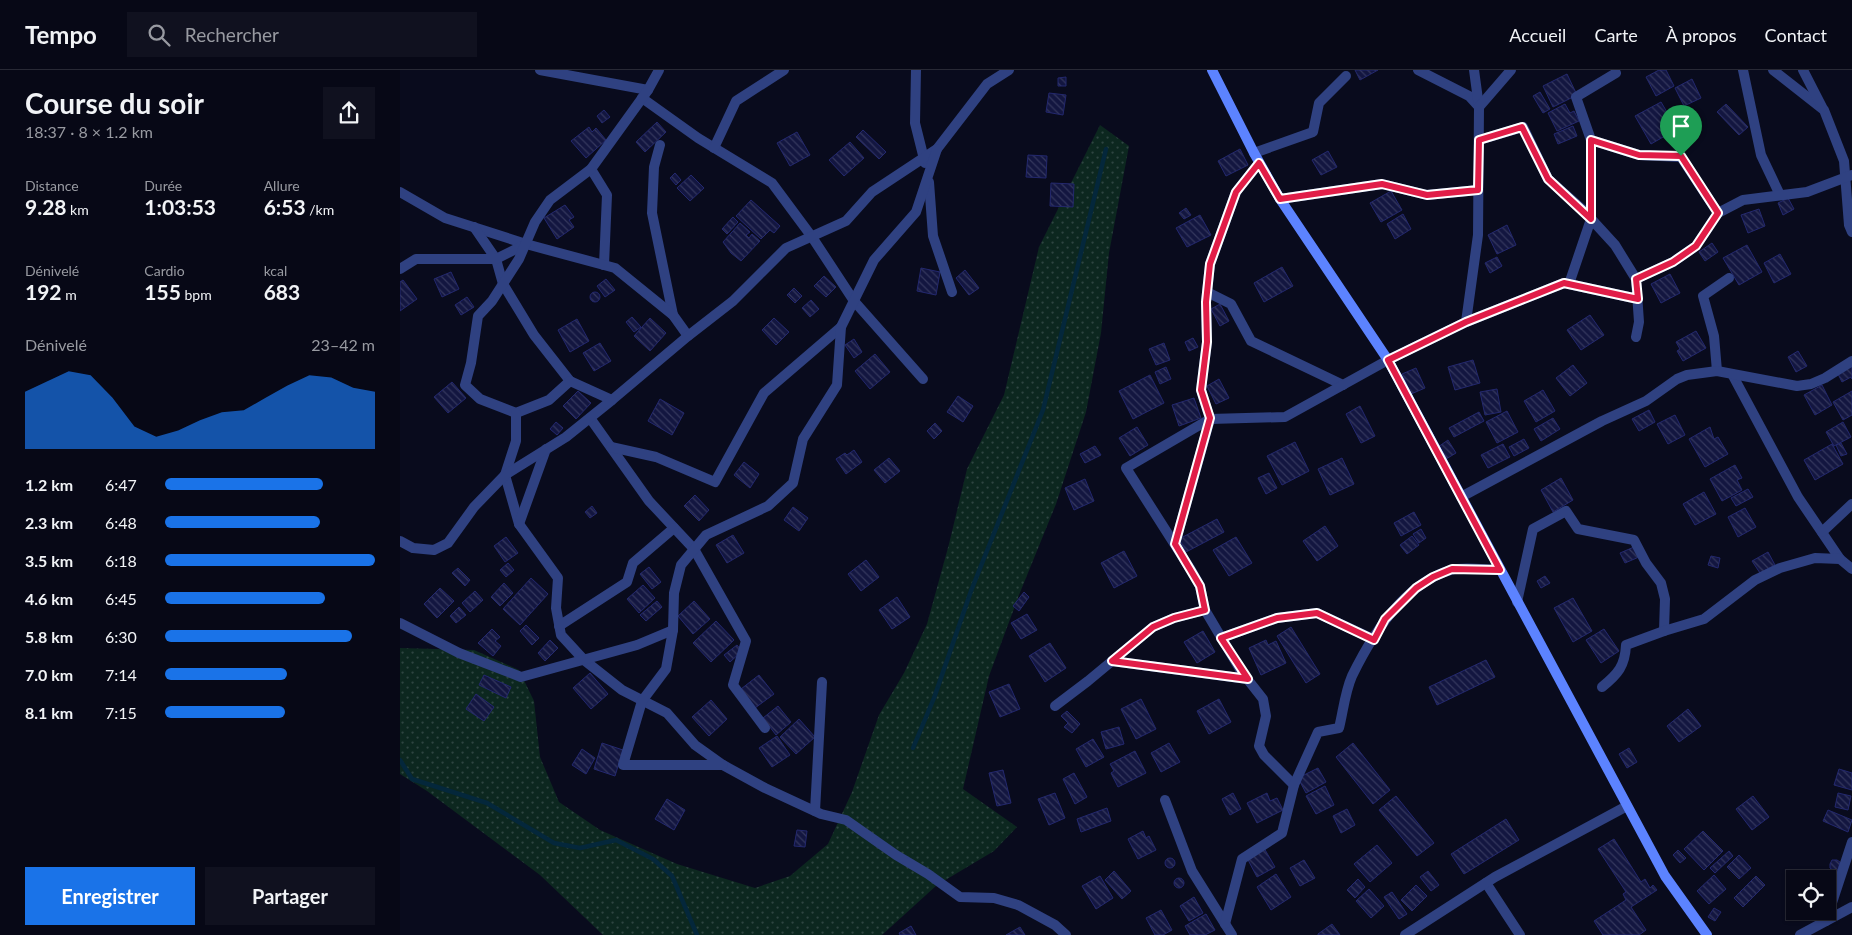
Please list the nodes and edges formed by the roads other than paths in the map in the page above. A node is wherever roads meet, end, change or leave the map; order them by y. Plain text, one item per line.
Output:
1 (540, 70) edge
2 (659, 70) edge
3 (784, 70) edge
4 (916, 70) edge
5 (1009, 70) edge
6 (1212, 70) edge
7 (1418, 70) edge
8 (1474, 70) edge
9 (1511, 70) edge
10 (1743, 70) edge
11 (1773, 70) edge
12 (1803, 70) edge
13 (1616, 73) dead end
14 (1346, 76) dead end
15 (645, 94) junction
16 (1479, 107) junction
17 (1824, 110) junction
18 (1479, 140) junction
19 (1591, 140) junction
20 (660, 145) dead end
21 (714, 148) junction
22 (937, 149) junction
23 (1254, 153) junction
24 (924, 158) junction
25 (1259, 163) junction
26 (591, 169) junction
27 (928, 175) junction
28 (1849, 176) edge
29 (1478, 190) junction
30 (400, 192) edge
31 (1780, 195) junction
32 (1280, 199) junction
33 (1718, 213) junction
34 (1591, 219) junction
35 (474, 227) junction
36 (1852, 232) edge
37 (812, 237) junction
38 (526, 244) junction
39 (496, 259) junction
40 (604, 265) junction
41 (400, 269) edge
42 (1729, 278) dead end
43 (1636, 279) junction
44 (503, 284) junction
45 (1569, 284) junction
46 (952, 292) dead end
47 (1207, 292) junction
48 (1638, 299) junction
49 (854, 300) junction
50 (672, 315) junction
51 (1466, 322) junction
52 (841, 327) junction
53 (688, 336) junction
54 (1636, 337) dead end
55 (1388, 360) junction
56 (1852, 361) edge
57 (1717, 371) junction
58 (1732, 374) junction
59 (923, 378) dead end
60 (570, 381) junction
61 (1343, 385) junction
62 (612, 400) junction
63 (516, 413) junction
64 (590, 418) junction
65 (1210, 418) junction
66 (611, 447) junction
67 (546, 450) junction
68 (505, 475) junction
69 (1461, 497) junction
70 (1852, 504) edge
71 (519, 524) junction
72 (674, 528) junction
73 (1822, 532) junction
74 (400, 541) edge
75 (1175, 544) junction
76 (694, 549) junction
77 (1840, 558) junction
78 (1852, 569) edge
79 (1500, 570) junction
80 (1517, 602) junction
81 (1205, 610) junction
82 (400, 623) edge
83 (559, 626) junction
84 (673, 630) junction
85 (1664, 631) junction
86 (1221, 638) junction
87 (1374, 640) junction
88 (584, 660) junction
89 (1112, 661) junction
90 (1248, 679) junction
91 (822, 682) dead end
92 (1602, 687) dead end
93 (642, 701) junction
94 (1055, 706) dead end
95 (765, 728) dead end
96 (723, 765) junction
97 (1294, 785) junction
98 (1165, 800) dead end
99 (1627, 806) junction
100 (815, 811) junction
101 (1852, 842) edge
102 (1486, 883) junction
103 (1852, 908) edge
104 (1826, 921) junction
105 (1225, 924) junction
106 (1066, 935) edge
107 (1232, 935) edge
108 (1405, 935) edge
109 (1520, 935) edge
110 (1707, 935) edge
111 (1800, 935) edge

1 - 15 street
2 - 15 street
3 - 21 street
4 - 24 street
5 - 22 street
6 - 23 street
7 - 16 street
8 - 16 street
9 - 16 street
10 - 31 street
11 - 17 street
12 - 17 street
13 - 19 street
14 - 23 street
15 - 21 street
15 - 26 street
16 - 18 street
17 - 28 street
18 - 29 street
18 - 34 street
19 - 33 street
19 - 34 street
20 - 50 street
21 - 37 street
22 - 24 street
22 - 27 street
23 - 25 street
24 - 27 street
24 - 37 street
25 - 32 street
25 - 47 street
26 - 38 street
26 - 40 street
27 - 46 street
27 - 49 street
28 - 31 street
28 - 36 street
29 - 32 street
29 - 51 street
30 - 35 street
31 - 33 street
32 - 55 street
33 - 43 street
34 - 43 street
34 - 45 street
35 - 38 street
35 - 39 street
37 - 49 street
37 - 53 street
38 - 39 street
38 - 40 street
38 - 44 street
39 - 41 street
39 - 44 street
40 - 50 street
42 - 57 street
43 - 48 street
44 - 60 street
44 - 63 street
45 - 48 street
45 - 51 street
47 - 61 street
47 - 65 street
48 - 54 street
49 - 52 street
49 - 59 street
50 - 53 street
51 - 55 street
52 - 66 street
52 - 76 street
53 - 62 street
55 - 61 street
55 - 69 street
56 - 58 street
57 - 58 street
57 - 69 street
58 - 73 street
60 - 62 street
60 - 63 street
61 - 65 street
62 - 64 street
63 - 68 street
64 - 66 street
64 - 67 street
65 - 75 street
65 - 75 street
66 - 72 street
67 - 68 street
67 - 71 street
68 - 71 street
68 - 74 street
69 - 79 street
70 - 73 street
71 - 83 street
72 - 76 street
72 - 83 street
73 - 77 street
75 - 81 street
76 - 84 street
76 - 95 street
77 - 78 street
77 - 85 street
79 - 80 street
79 - 87 street
80 - 85 street
80 - 99 street
81 - 86 street
81 - 89 street
82 - 88 street
83 - 88 street
84 - 88 street
84 - 93 street
85 - 92 street
86 - 87 street
86 - 90 street
87 - 97 street
88 - 93 street
89 - 90 street
89 - 94 street
90 - 97 street
91 - 100 street
93 - 96 street
93 - 96 street
96 - 100 street
97 - 105 street
98 - 105 street
99 - 102 street
99 - 110 street
100 - 106 street
101 - 104 street
102 - 108 street
102 - 109 street
103 - 104 street
104 - 111 street
105 - 107 street

